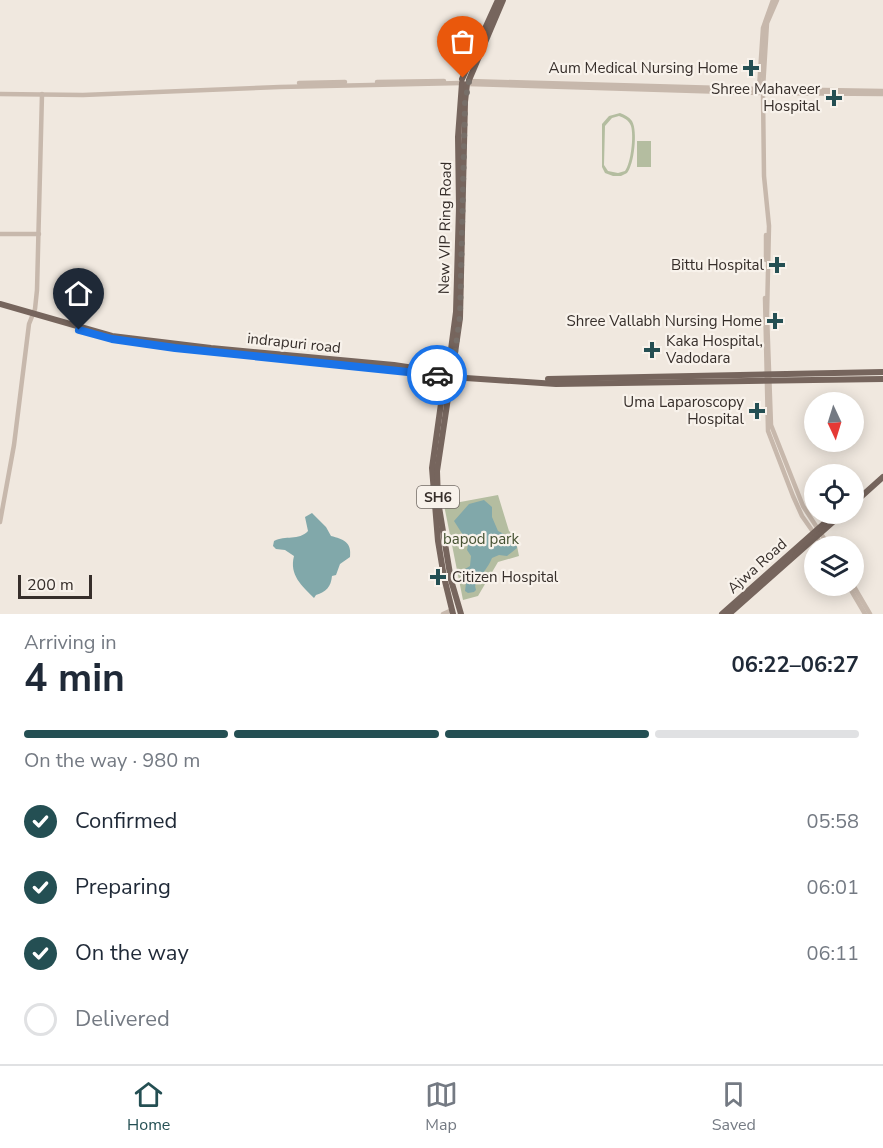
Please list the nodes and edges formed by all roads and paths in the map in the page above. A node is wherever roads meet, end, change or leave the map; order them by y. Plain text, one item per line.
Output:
1 (498, 0) edge
2 (503, 0) edge
3 (775, 0) edge
4 (465, 82) junction
5 (761, 91) junction
6 (0, 92) edge
7 (883, 92) edge
8 (40, 93) junction
9 (0, 234) edge
10 (38, 234) junction
11 (0, 305) edge
12 (31, 314) junction
13 (883, 372) edge
14 (449, 376) junction
15 (769, 378) junction
16 (883, 379) edge
17 (10, 460) junction
18 (883, 471) edge
19 (883, 477) edge
20 (864, 489) edge
21 (864, 494) edge
22 (0, 508) edge
23 (0, 522) edge
24 (826, 524) edge
25 (829, 524) edge
26 (817, 533) junction
27 (819, 536) edge
28 (820, 536) edge
29 (854, 596) edge
30 (859, 596) edge
31 (453, 612) edge
32 (442, 614) edge
33 (461, 614) edge
34 (722, 614) edge
35 (729, 614) edge
36 (865, 614) edge
37 (870, 614) edge

1 - 4 main road, New VIP Ring Road
2 - 4 main road, New VIP Ring Road
3 - 5 street
4 - 5 street
4 - 8 street
4 - 14 main road, New VIP Ring Road
5 - 7 street
5 - 15 street
6 - 8 street
8 - 10 street
9 - 10 street
10 - 12 street
11 - 12 main road
12 - 14 main road, indrapuri road
12 - 14 main road, indrapuri road
12 - 17 street
13 - 15 main road, indrapuri road
14 - 15 main road, indrapuri road
14 - 31 main road, New VIP Ring Road
14 - 33 main road, New VIP Ring Road / SH6
15 - 16 main road, indrapuri road
15 - 26 street
17 - 22 street
17 - 23 street
18 - 20 main road
19 - 21 main road
24 - 26 main road, Ajwa Road
25 - 26 main road, Ajwa Road
26 - 27 street
26 - 28 street
26 - 34 main road, Ajwa Road
26 - 35 main road, Ajwa Road
29 - 36 street
30 - 37 street
31 - 32 street

